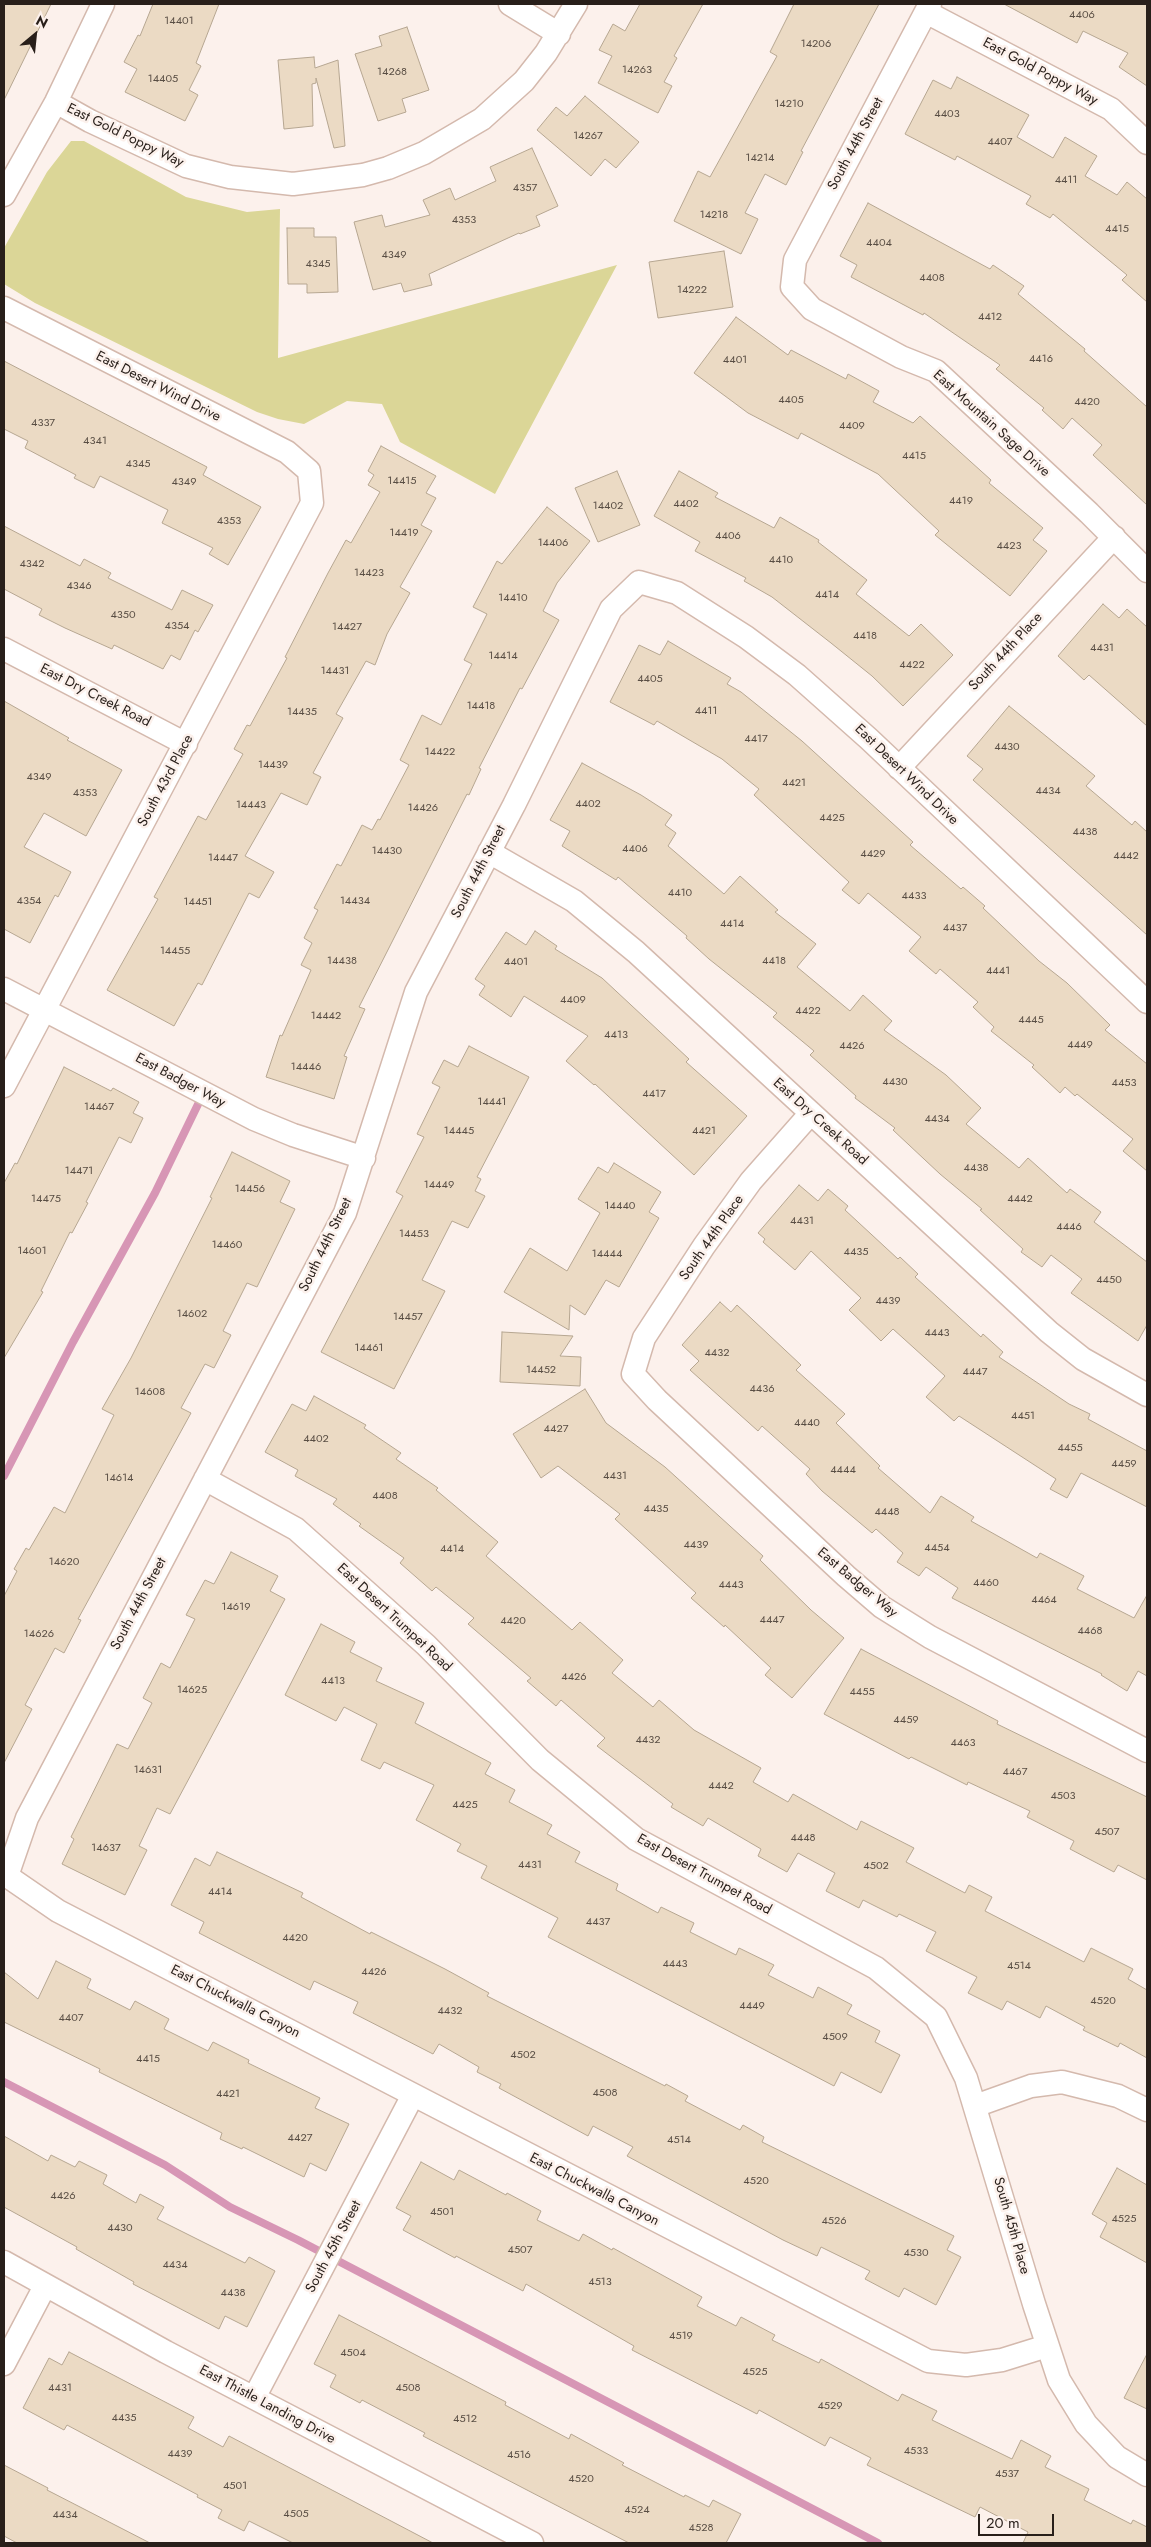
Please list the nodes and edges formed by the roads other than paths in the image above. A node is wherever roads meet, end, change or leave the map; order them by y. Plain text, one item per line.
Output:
1 (103, 4) edge
2 (510, 4) edge
3 (576, 4) edge
4 (928, 8) edge
5 (559, 34) junction
6 (56, 102) junction
7 (1147, 143) edge
8 (4, 195) edge
9 (792, 287) joint
10 (4, 308) edge
11 (309, 471) joint
12 (1114, 537) junction
13 (1147, 571) edge
14 (639, 582) joint
15 (4, 649) edge
16 (186, 744) junction
17 (898, 768) junction
18 (489, 852) junction
19 (4, 989) edge
20 (1147, 1002) edge
21 (44, 1010) junction
22 (4, 1086) edge
23 (810, 1113) junction
24 (364, 1158) junction
25 (633, 1374) joint
26 (1147, 1395) edge
27 (205, 1480) junction
28 (1147, 1750) edge
29 (7, 1876) joint
30 (413, 2095) junction
31 (975, 2106) junction
32 (1147, 2110) edge
33 (4, 2262) edge
34 (45, 2286) junction
35 (1048, 2346) junction
36 (4, 2364) edge
37 (254, 2398) junction
38 (1147, 2475) edge
39 (532, 2543) edge

1 - 6 street
2 - 5 street
3 - 5 street
4 - 7 street, East Gold Poppy Way
4 - 9 street, South 44th Street
5 - 6 street, East Gold Poppy Way
6 - 8 street
9 - 12 street, East Mountain Sage Drive
10 - 11 street, East Desert Wind Drive
11 - 16 street, South 43rd Place
12 - 13 street, East Mountain Sage Drive
12 - 17 street, South 44th Place
14 - 17 street, East Desert Wind Drive
14 - 18 street, South 44th Street
15 - 16 street, East Dry Creek Road
16 - 21 street, South 43rd Place
17 - 20 street, East Desert Wind Drive
18 - 23 street, East Dry Creek Road
18 - 24 street, South 44th Street
19 - 21 street, East Badger Way
21 - 22 street, South 43rd Place
21 - 24 street, East Badger Way
23 - 25 street, South 44th Place
23 - 26 street, East Dry Creek Road
24 - 27 street, South 44th Street
25 - 28 street, East Badger Way
27 - 29 street, South 44th Street
27 - 31 street, East Desert Trumpet Road
29 - 30 street, East Chuckwalla Canyon
30 - 35 street, East Chuckwalla Canyon
30 - 37 street, South 45th Street
31 - 32 street
31 - 35 street, South 45th Place
33 - 34 street, East Thistle Landing Drive
34 - 36 street
34 - 37 street, East Thistle Landing Drive
35 - 38 street
37 - 39 street, East Thistle Landing Drive

